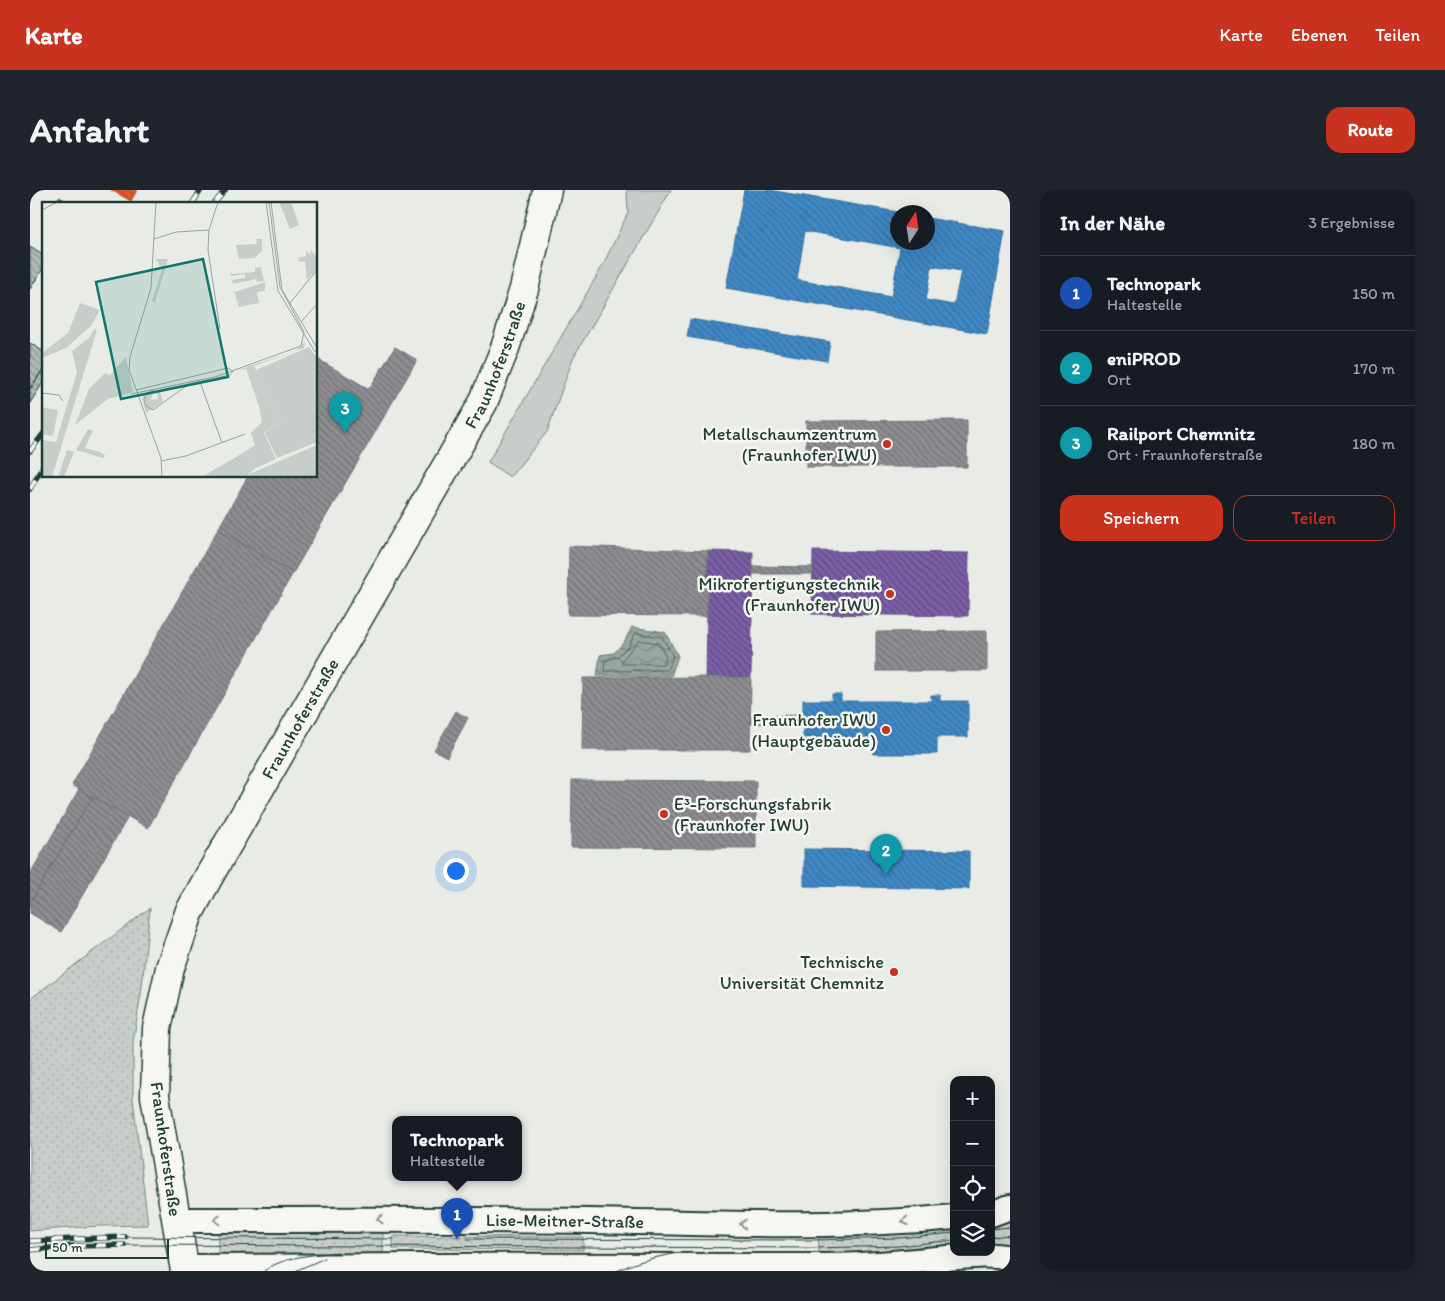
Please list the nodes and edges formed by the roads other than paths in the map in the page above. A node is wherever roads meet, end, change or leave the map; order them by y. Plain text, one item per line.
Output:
1 (547, 190) edge
2 (1010, 1207) edge
3 (995, 1213) edge
4 (950, 1217) edge
5 (176, 1220) junction
6 (1010, 1258) edge
7 (762, 1268) edge
8 (185, 1269) edge

1 - 5 main road, Fraunhoferstraße
2 - 3 street
4 -> 5 street, Lise-Meitner-Straße
5 - 8 main road, Fraunhoferstraße
6 - 7 street
7 - 8 street

